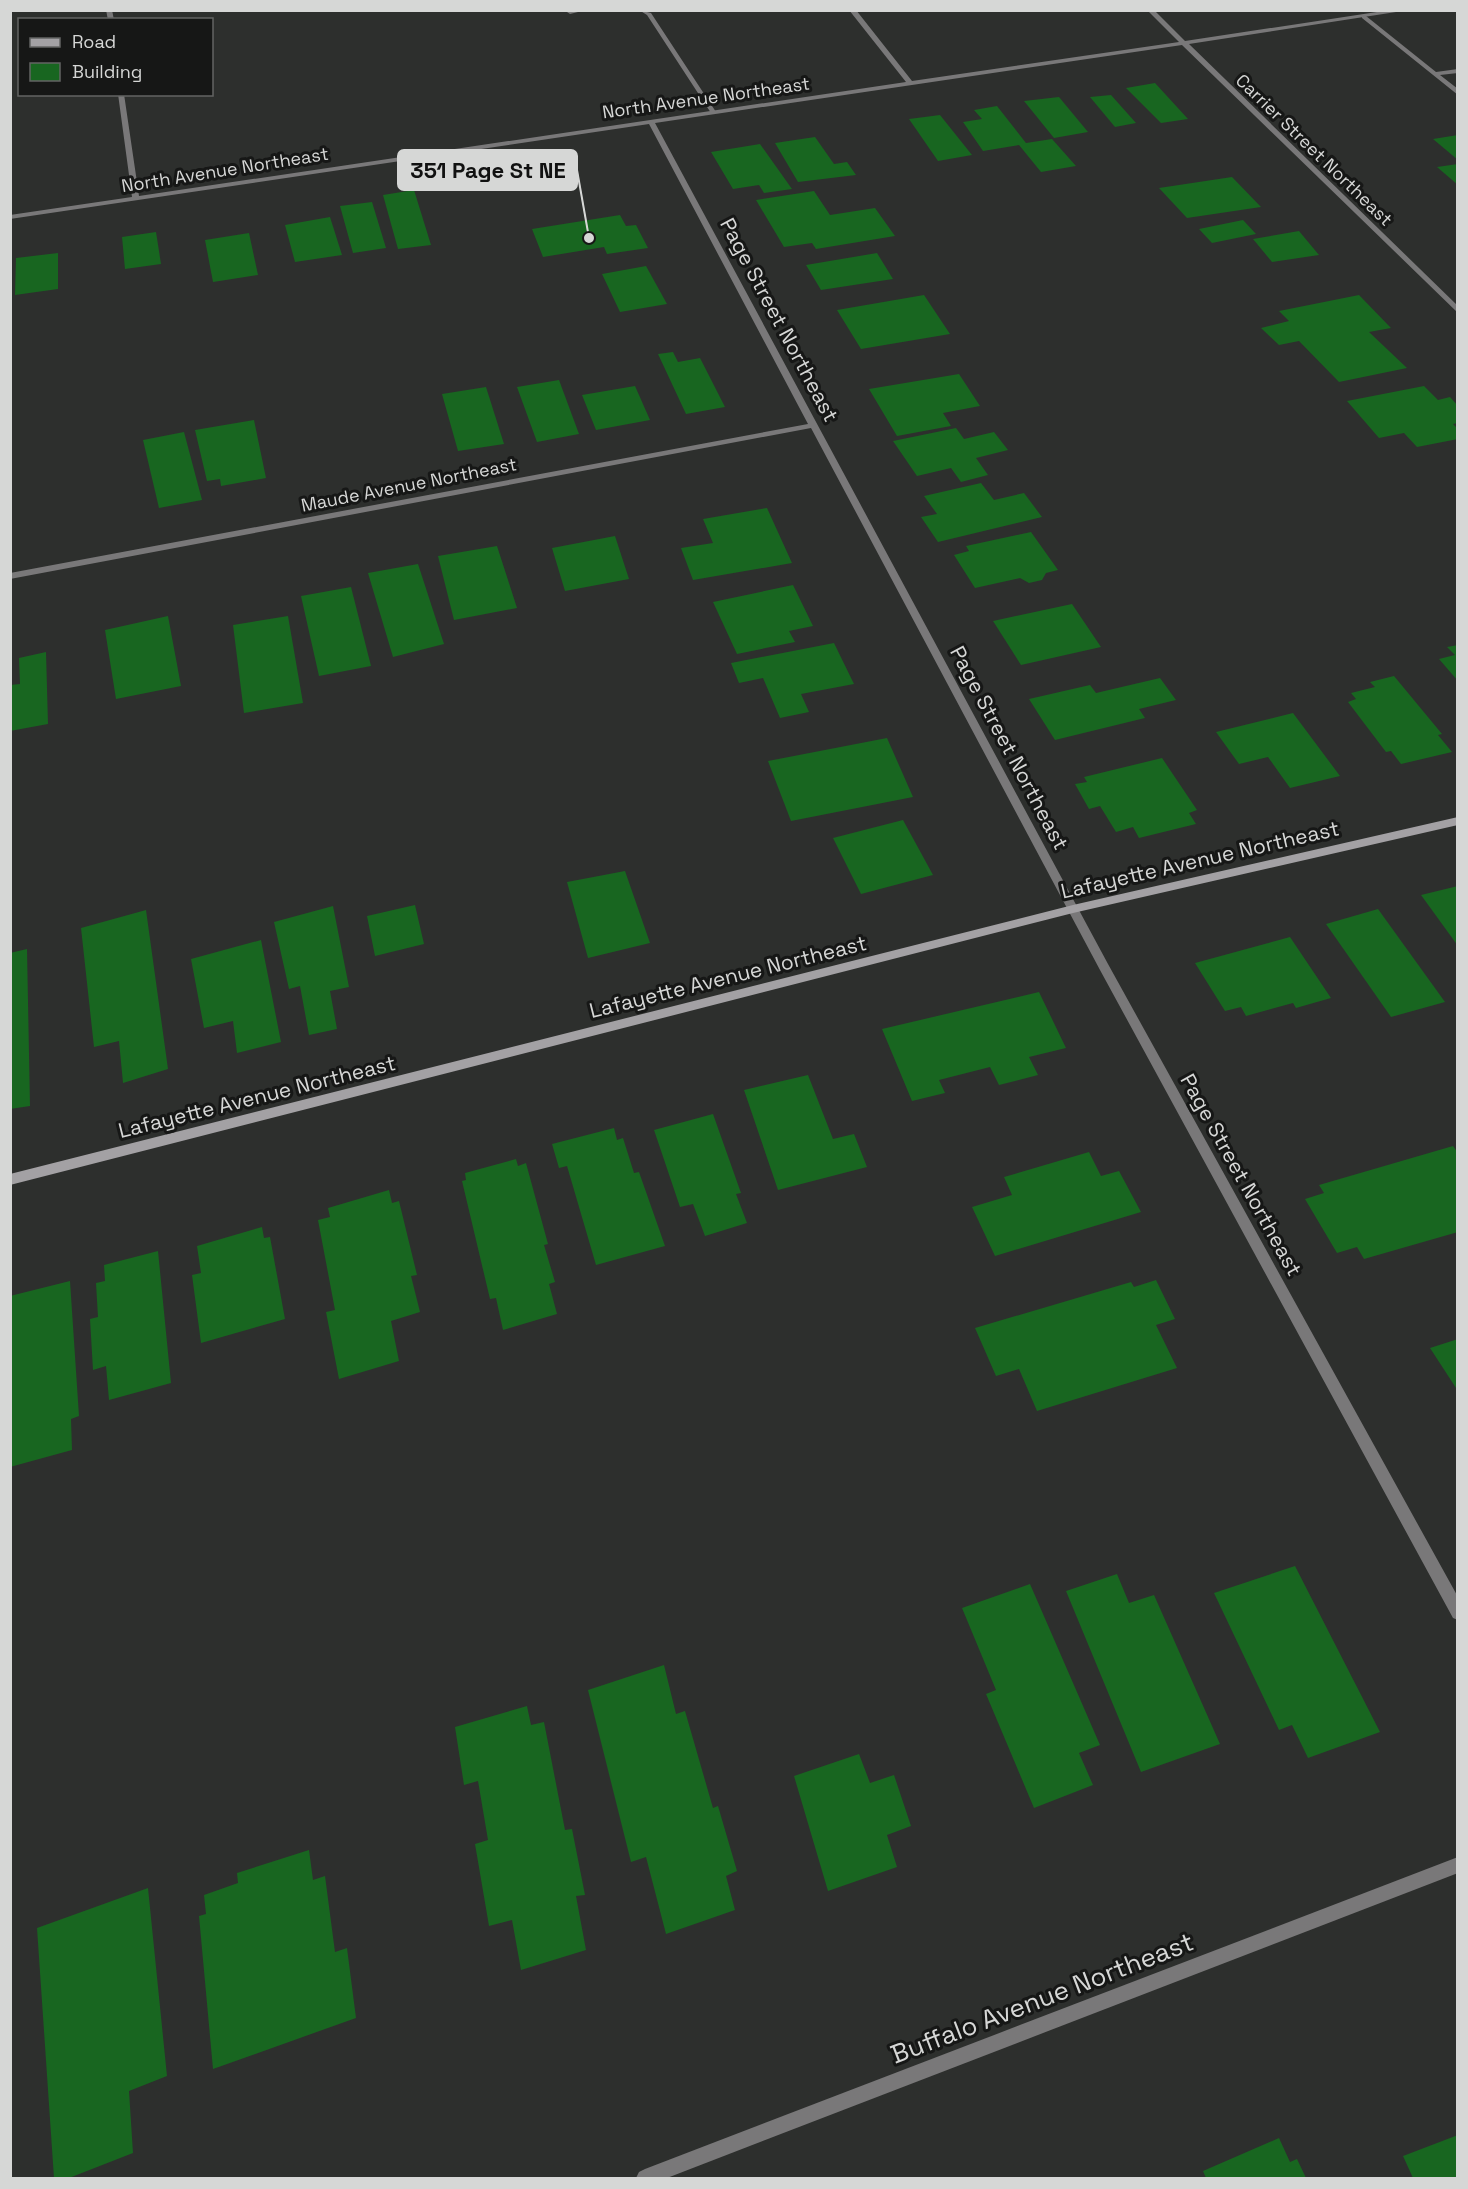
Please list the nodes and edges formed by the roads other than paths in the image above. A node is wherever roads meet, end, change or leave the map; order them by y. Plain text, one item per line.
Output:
1 (583, 10) edge
2 (642, 10) edge
3 (852, 10) edge
4 (1150, 10) edge
5 (1406, 10) edge
6 (570, 12) dead end
7 (1364, 17) junction
8 (1184, 44) junction
9 (1458, 71) edge
10 (1434, 74) junction
11 (910, 83) junction
12 (1458, 93) edge
13 (121, 96) edge
14 (714, 112) junction
15 (651, 122) junction
16 (136, 199) junction
17 (10, 217) edge
18 (1458, 310) edge
19 (814, 425) junction
20 (10, 576) edge
21 (1458, 821) edge
22 (1073, 909) junction
23 (10, 1180) edge
24 (1458, 1613) edge
25 (1458, 1865) edge
26 (645, 2178) edge

1 - 6 street
2 - 14 street
3 - 11 street
4 - 8 street, Carrier Street Northeast
5 - 7 street, North Avenue Northeast
7 - 8 street, North Avenue Northeast
7 - 10 street
8 - 11 street, North Avenue Northeast
8 - 18 street, Carrier Street Northeast
9 - 10 street
10 - 12 street
11 - 14 street, North Avenue Northeast
13 - 16 street
14 - 15 street, North Avenue Northeast
15 - 16 street, North Avenue Northeast
15 - 19 street, Page Street Northeast
16 - 17 street, North Avenue Northeast
19 - 20 street, Maude Avenue Northeast
19 - 22 street, Page Street Northeast
21 - 22 street, Lafayette Avenue Northeast
22 - 23 street, Lafayette Avenue Northeast
22 - 24 street, Page Street Northeast
25 - 26 street, Buffalo Avenue Northeast

